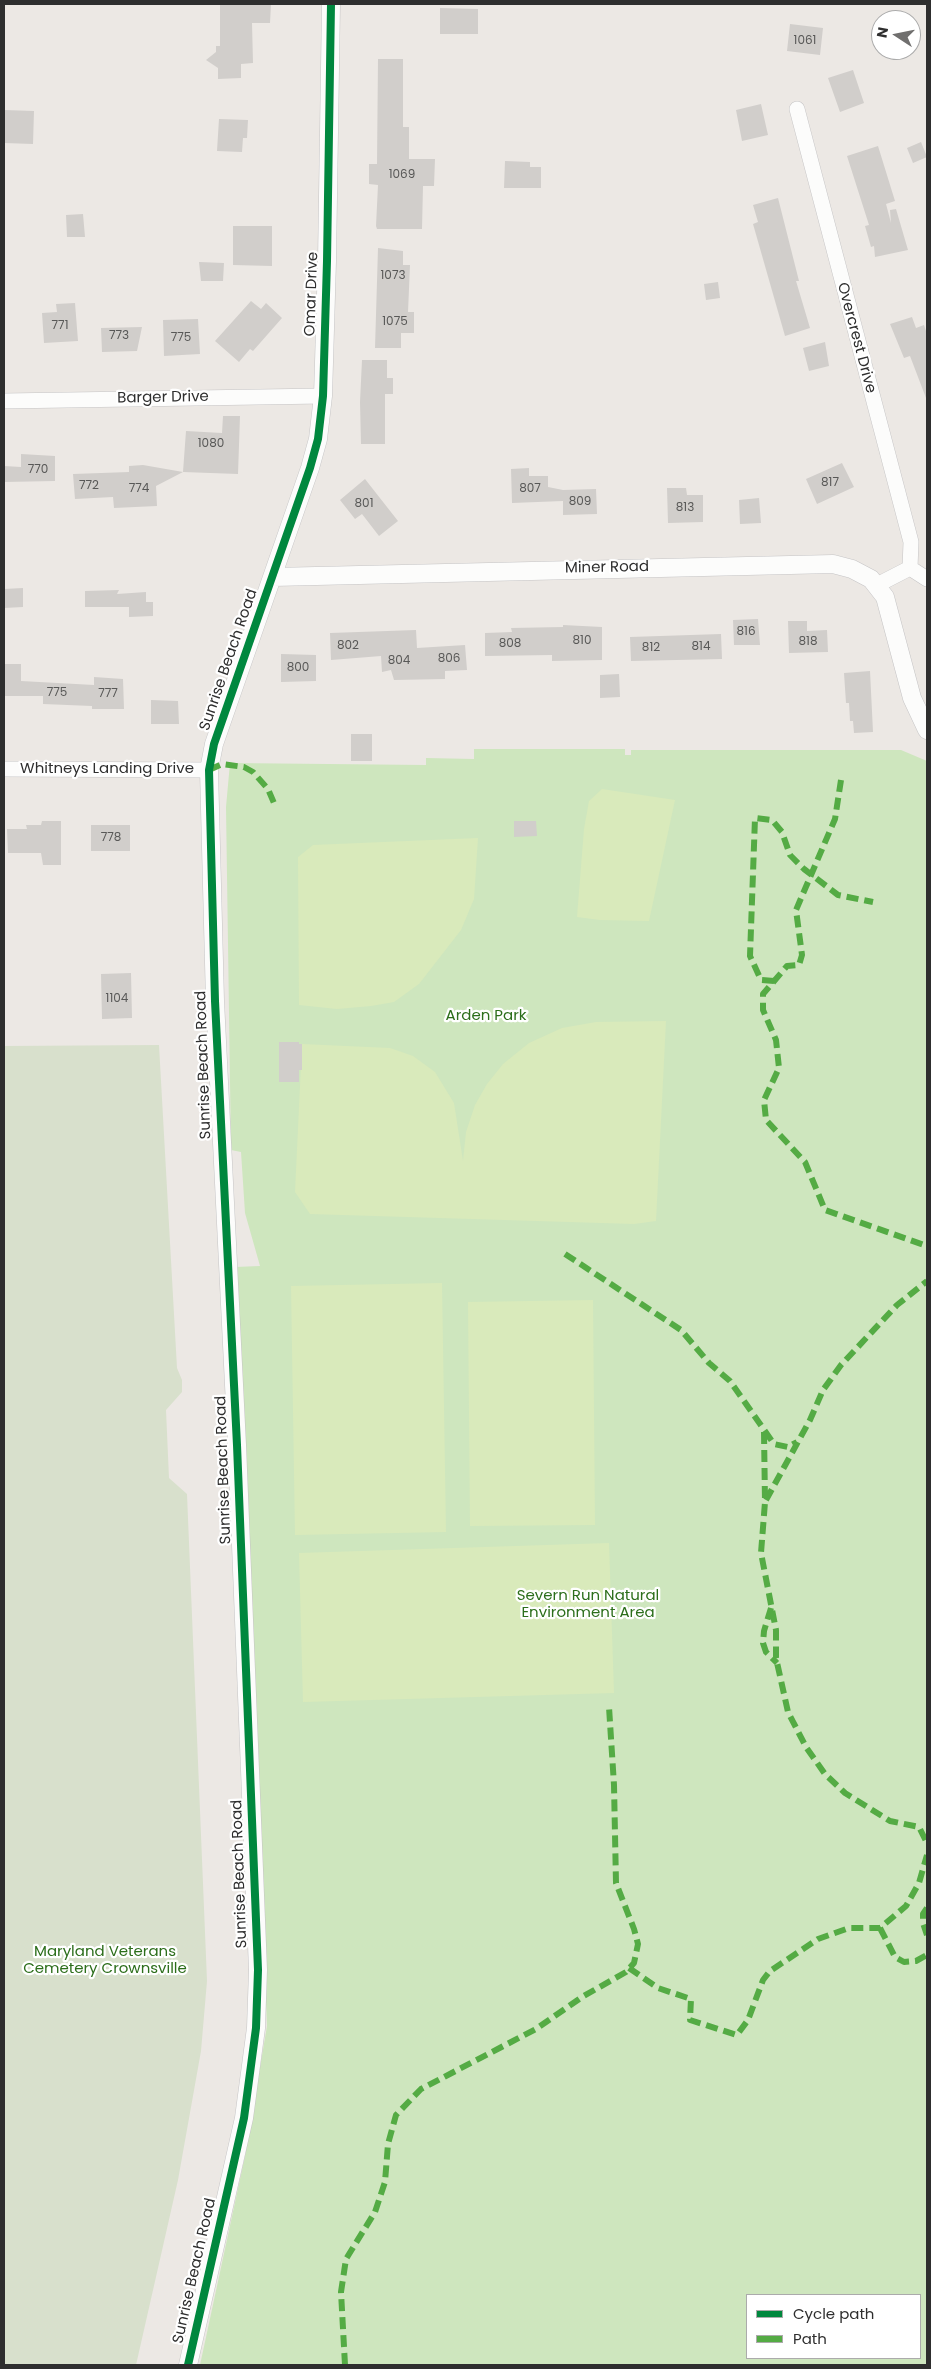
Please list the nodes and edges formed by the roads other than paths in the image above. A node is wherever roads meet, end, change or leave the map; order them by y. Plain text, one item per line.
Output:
1 (331, 4) edge
2 (797, 109) dead end
3 (323, 396) junction
4 (4, 401) edge
5 (910, 568) junction
6 (273, 576) junction
7 (927, 579) edge
8 (877, 585) junction
9 (927, 730) edge
10 (4, 769) edge
11 (209, 770) junction
12 (188, 2365) edge

1 - 3 street, Omar Drive
2 - 5 street, Overcrest Drive
3 - 4 street, Barger Drive
3 - 6 street, Omar Drive
5 - 7 street
5 - 8 street
6 - 8 street, Miner Road
6 - 11 street, Sunrise Beach Road
8 - 9 street
10 - 11 street, Whitneys Landing Drive
11 - 12 street, Sunrise Beach Road

